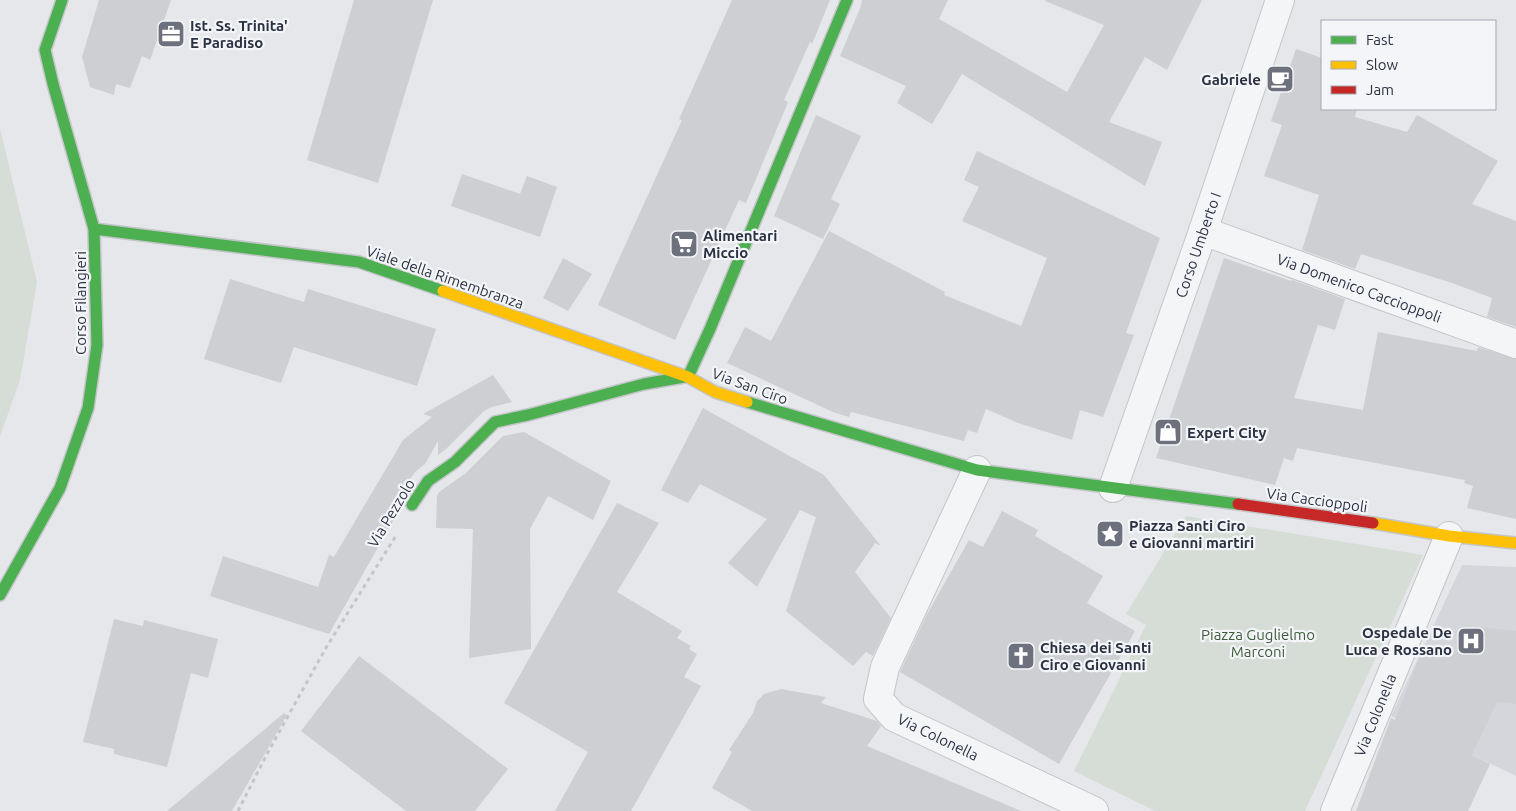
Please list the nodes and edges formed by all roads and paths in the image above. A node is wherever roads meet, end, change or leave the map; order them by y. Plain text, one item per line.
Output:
1 (62, 0) edge
2 (1280, 0) edge
3 (842, 1) edge
4 (94, 228) junction
5 (1203, 231) junction
6 (1516, 344) edge
7 (688, 377) junction
8 (977, 470) junction
9 (1113, 488) junction
10 (412, 505) joint
11 (1449, 536) junction
12 (1516, 543) edge
13 (0, 595) edge
14 (238, 811) edge
15 (1094, 811) edge
16 (1335, 811) edge

1 - 4 street, Corso Filangieri
2 - 5 street, Corso Umberto I
3 - 7 street, Via San Ciro
4 - 7 street, Viale della Rimembranza
4 - 13 street, Corso Filangieri
5 - 6 street, Via Domenico Caccioppoli
5 - 9 street, Corso Umberto I
7 - 8 street, Via San Ciro
7 - 10 street, Via Pezzolo
8 - 9 street, Via San Ciro
8 - 15 street, Via Colonella
9 - 11 street, Via Caccioppoli
10 - 14 path, Via Pezzolo
11 - 12 street, Via Caccioppoli
11 - 16 street, Via Colonella

